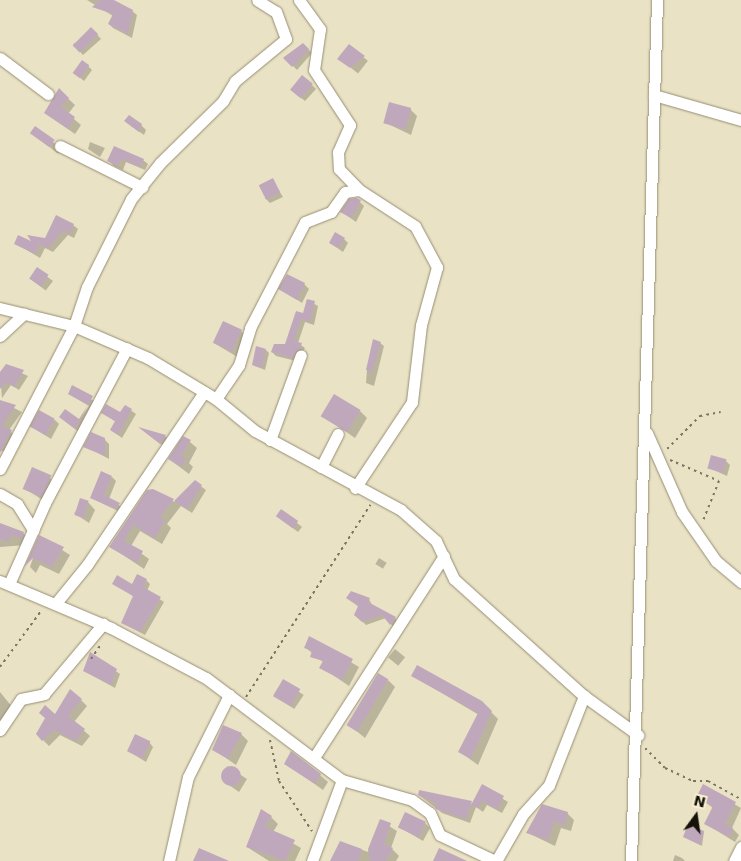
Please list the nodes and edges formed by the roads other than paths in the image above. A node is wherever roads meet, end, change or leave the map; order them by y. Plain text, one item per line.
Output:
1 (257, 0) edge
2 (299, 0) edge
3 (657, 0) edge
4 (0, 58) edge
5 (48, 94) dead end
6 (654, 95) junction
7 (741, 120) edge
8 (60, 146) dead end
9 (142, 187) junction
10 (359, 190) junction
11 (0, 308) edge
12 (24, 314) junction
13 (74, 326) junction
14 (0, 336) edge
15 (127, 348) junction
16 (301, 355) dead end
17 (204, 392) junction
18 (216, 399) junction
19 (645, 429) junction
20 (338, 434) dead end
21 (270, 440) junction
22 (321, 467) junction
23 (0, 469) edge
24 (355, 488) junction
25 (0, 494) edge
26 (33, 530) junction
27 (444, 556) junction
28 (741, 582) edge
29 (4, 583) edge
30 (56, 603) junction
31 (103, 624) junction
32 (229, 695) junction
33 (584, 696) junction
34 (0, 730) edge
35 (638, 738) junction
36 (314, 756) junction
37 (342, 780) junction
38 (741, 847) edge
39 (169, 861) edge
40 (312, 861) edge
41 (496, 861) edge
42 (631, 861) edge
43 (734, 861) edge

1 - 9 street
2 - 10 street
3 - 6 street
4 - 5 street
6 - 7 street
6 - 19 street
8 - 9 street
9 - 13 street
10 - 18 street
10 - 24 street
11 - 12 street
12 - 13 street
12 - 14 street
13 - 15 street
13 - 23 street
15 - 17 street
15 - 26 street
16 - 21 street
17 - 18 street
17 - 30 street
18 - 21 street
19 - 28 street
19 - 35 street
20 - 22 street
21 - 22 street
22 - 24 street
24 - 27 street
25 - 26 street
26 - 29 street
27 - 33 street
27 - 36 street
29 - 30 street
30 - 31 street
31 - 32 street
31 - 34 street
32 - 36 street
32 - 39 street
33 - 35 street
33 - 41 street
35 - 42 street
36 - 37 street
37 - 40 street
37 - 41 street
38 - 43 street

